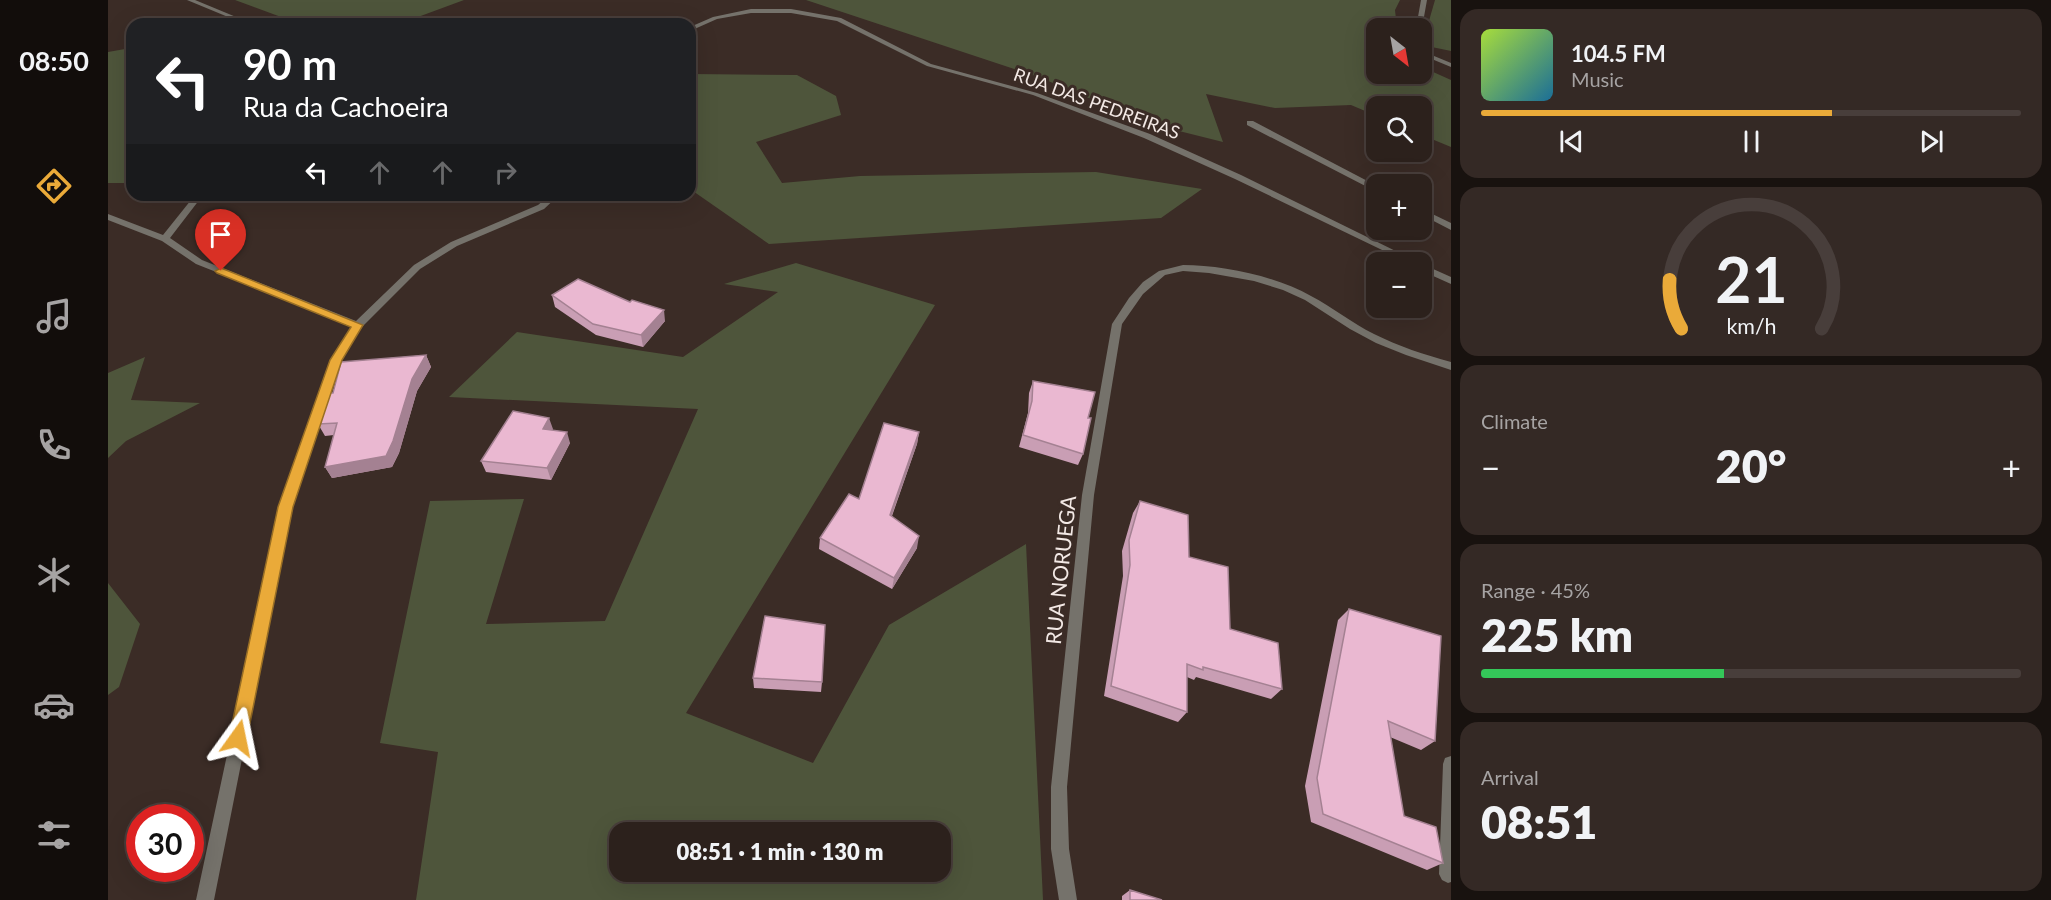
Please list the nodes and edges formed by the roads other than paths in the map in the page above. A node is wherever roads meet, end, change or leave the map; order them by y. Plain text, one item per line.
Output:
1 (190, 0) edge
2 (1424, 0) edge
3 (235, 18) edge
4 (1421, 18) edge
5 (696, 26) edge
6 (1432, 57) edge
7 (1451, 65) edge
8 (1250, 123) dead end
9 (1366, 183) edge
10 (194, 201) edge
11 (548, 201) edge
12 (108, 217) edge
13 (1432, 217) edge
14 (1451, 226) edge
15 (165, 239) junction
16 (1392, 252) edge
17 (1432, 272) edge
18 (1451, 281) edge
19 (358, 325) junction
20 (1451, 366) edge
21 (1451, 764) edge
22 (1448, 874) dead end
23 (205, 900) edge
24 (1068, 900) edge

1 - 3 street
2 - 4 street
5 - 16 street, RUA DAS PEDREIRAS
6 - 7 street
8 - 9 street
10 - 15 street
11 - 19 street
12 - 15 street
13 - 14 street
15 - 19 street
17 - 18 street
19 - 23 street
20 - 24 street, RUA NORUEGA
21 - 22 street

